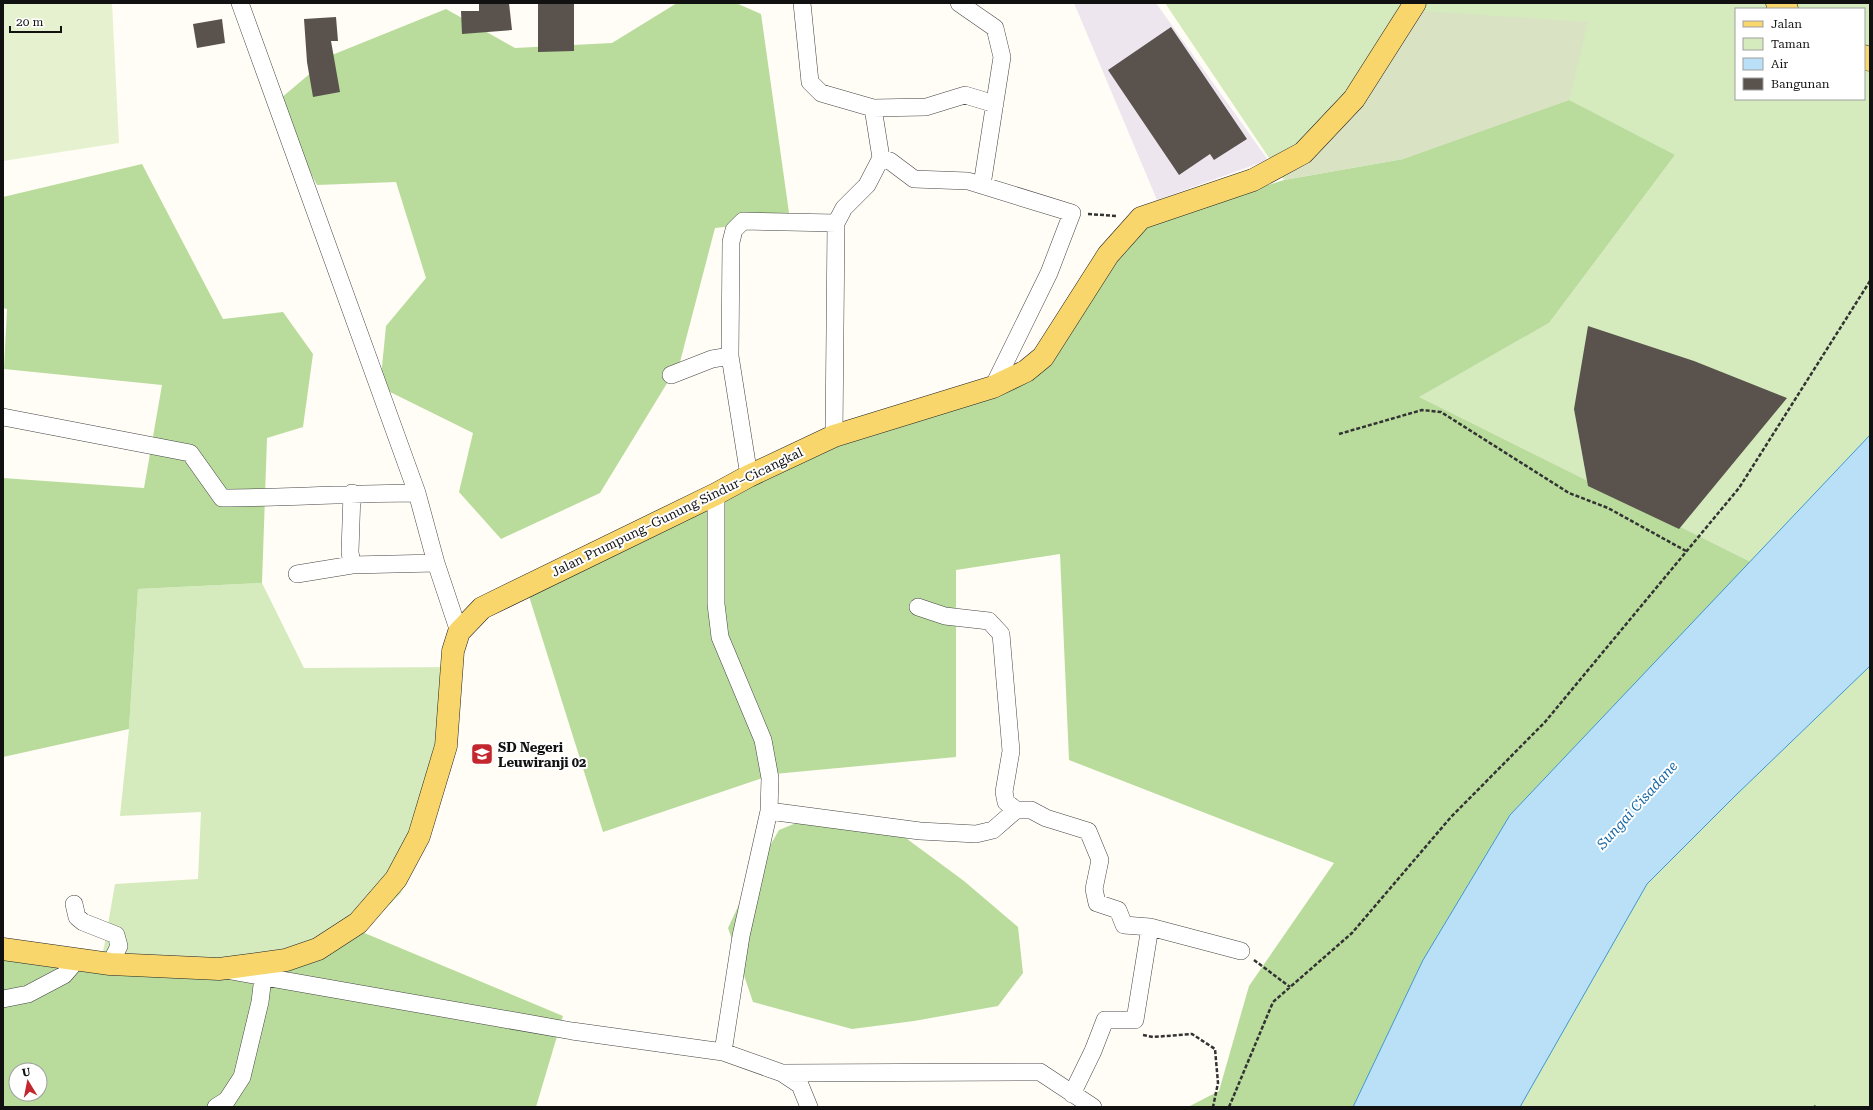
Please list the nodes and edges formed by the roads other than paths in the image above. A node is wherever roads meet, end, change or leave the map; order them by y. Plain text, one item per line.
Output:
1 (240, 3) edge
2 (802, 3) edge
3 (959, 3) edge
4 (1415, 3) edge
5 (995, 104) junction
6 (872, 108) junction
7 (881, 158) junction
8 (982, 185) junction
9 (836, 224) junction
10 (730, 356) junction
11 (671, 375) dead end
12 (993, 387) junction
13 (3, 417) edge
14 (834, 436) junction
15 (749, 476) junction
16 (352, 492) junction
17 (417, 493) junction
18 (716, 494) junction
19 (436, 563) junction
20 (352, 565) junction
21 (297, 574) dead end
22 (918, 607) dead end
23 (459, 632) junction
24 (1016, 810) junction
25 (769, 812) junction
26 (74, 904) dead end
27 (1150, 927) junction
28 (3, 949) edge
29 (1241, 950) road end
30 (77, 960) junction
31 (110, 964) junction
32 (219, 969) junction
33 (263, 977) junction
34 (3, 999) edge
35 (723, 1052) junction
36 (782, 1073) junction
37 (1072, 1094) junction
38 (216, 1107) edge
39 (809, 1107) edge
40 (1093, 1107) edge

1 - 17 street
2 - 6 street
3 - 5 street
4 - 12 main road, Jalan Prumpung–Gunung Sindur–Cicangkal
5 - 6 street
5 - 8 street
6 - 7 street
7 - 8 street
7 - 9 street
8 - 12 street
9 - 10 street
9 - 14 street
10 - 11 street
10 - 15 street
12 - 14 main road, Jalan Prumpung–Gunung Sindur–Cicangkal
13 - 16 street
14 - 15 main road, Jalan Prumpung–Gunung Sindur–Cicangkal
15 - 18 main road, Jalan Prumpung–Gunung Sindur–Cicangkal
16 - 17 street
16 - 20 street
17 - 19 street
18 - 23 main road, Jalan Prumpung–Gunung Sindur–Cicangkal
18 - 25 street
19 - 20 street
19 - 23 street
20 - 21 street
22 - 24 street
23 - 32 main road, Jalan Prumpung–Gunung Sindur–Cicangkal
24 - 25 street
24 - 27 street
25 - 35 street
26 - 31 street
27 - 29 street
27 - 37 street
28 - 30 main road, Jalan Prumpung–Gunung Sindur–Cicangkal
30 - 31 main road, Jalan Prumpung–Gunung Sindur–Cicangkal
30 - 34 street
31 - 32 main road, Jalan Prumpung–Gunung Sindur–Cicangkal
32 - 33 street
33 - 35 street
33 - 38 street
35 - 36 street
36 - 37 street
36 - 39 street
37 - 40 street

